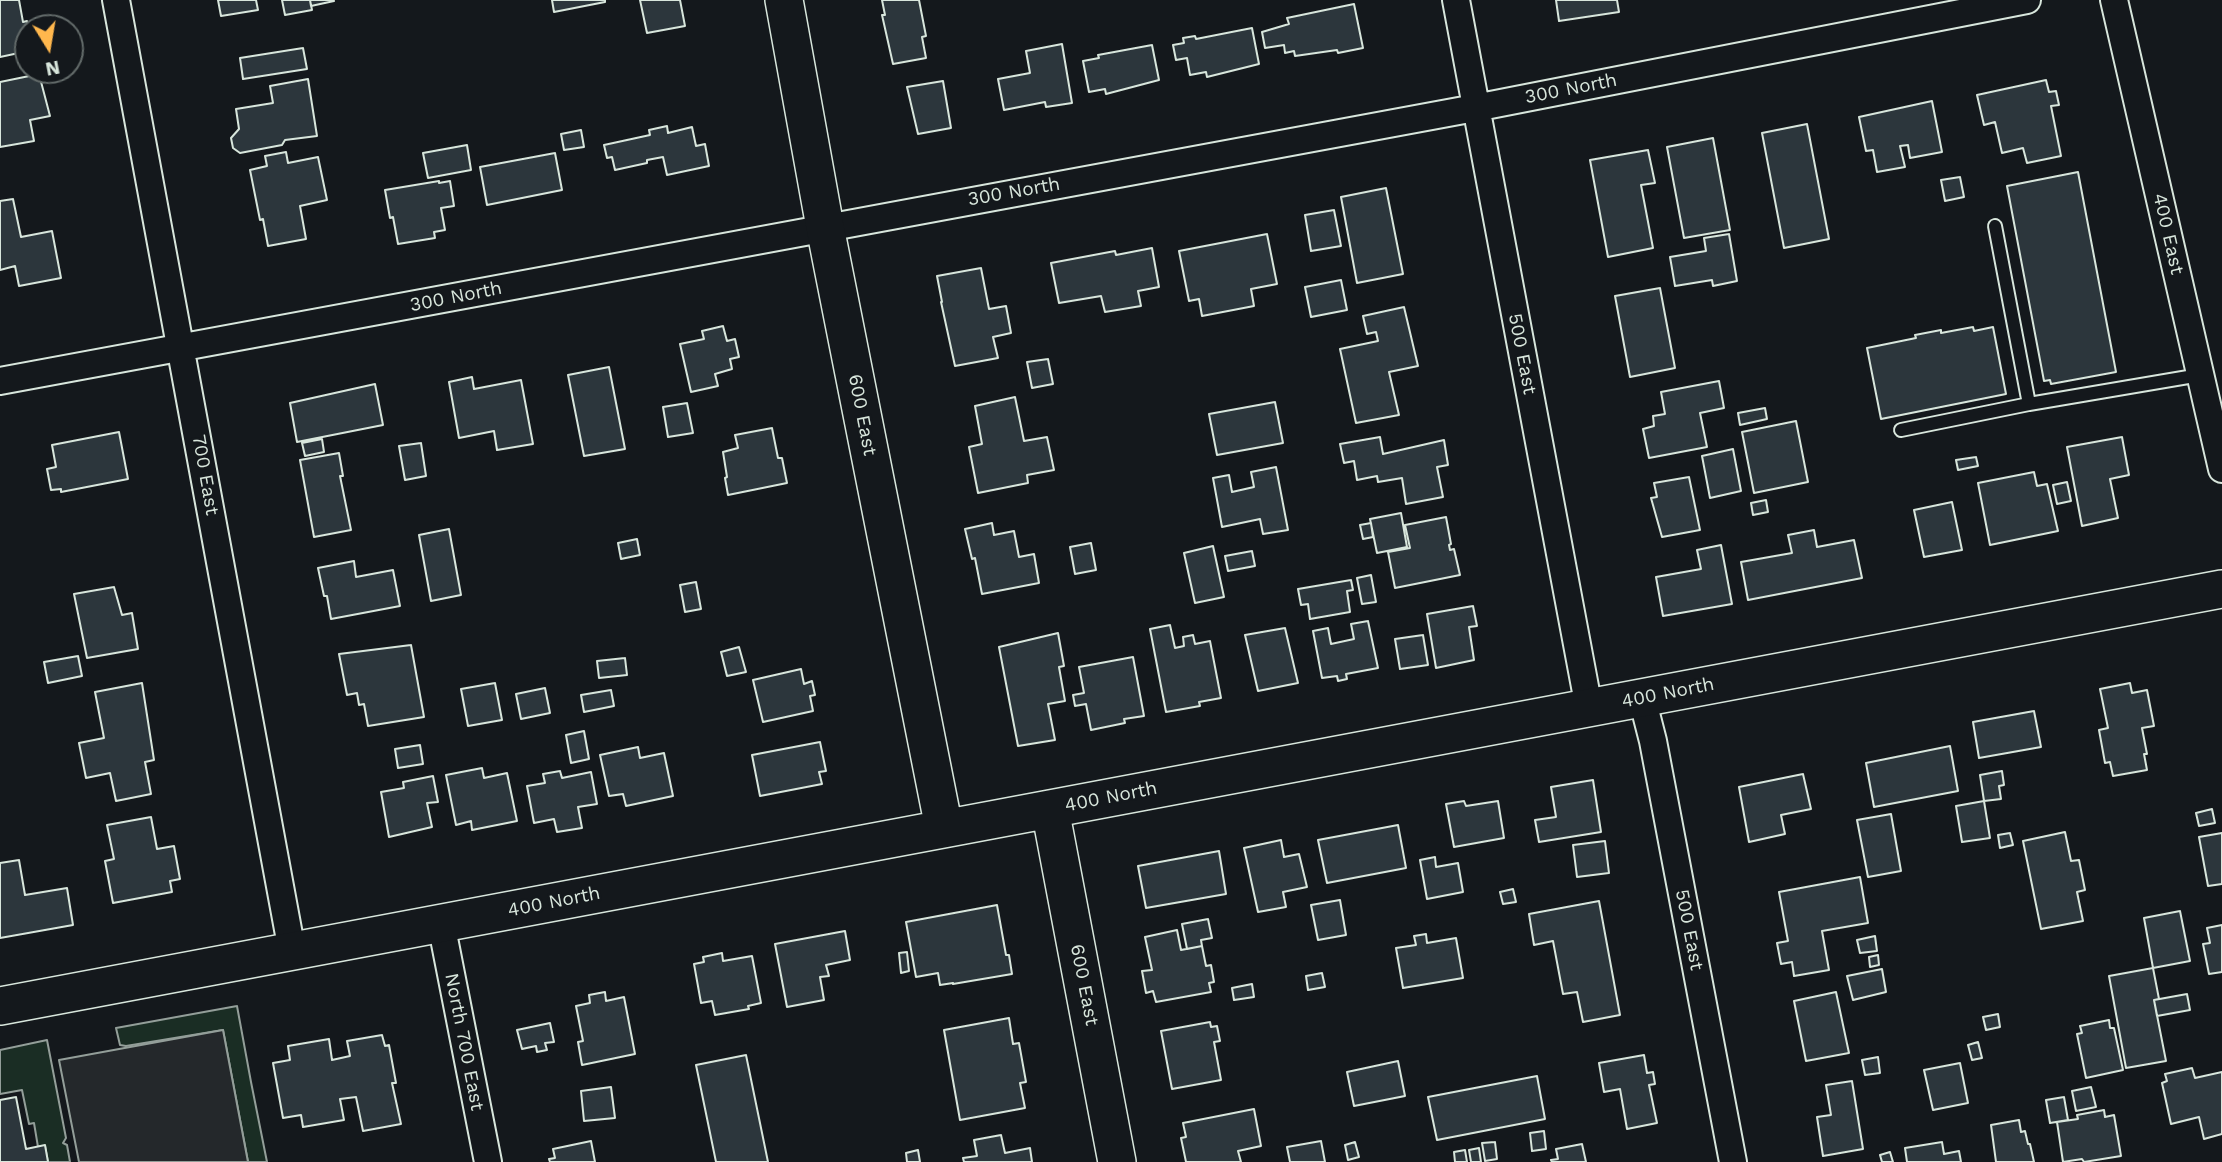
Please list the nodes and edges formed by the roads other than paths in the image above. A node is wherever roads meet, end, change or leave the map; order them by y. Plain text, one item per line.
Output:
1 (116, 0) edge
2 (784, 0) edge
3 (1456, 0) edge
4 (2027, 0) edge
5 (2114, 0) edge
6 (1475, 108) junction
7 (1996, 226) dead end
8 (825, 227) junction
9 (182, 349) junction
10 (2200, 375) junction
11 (0, 381) edge
12 (2029, 404) junction
13 (1901, 430) dead end
14 (2222, 469) edge
15 (2222, 589) edge
16 (1642, 698) junction
17 (1589, 708) junction
18 (1050, 809) junction
19 (944, 828) junction
20 (440, 923) junction
21 (292, 951) junction
22 (0, 1006) edge
23 (488, 1162) edge
24 (1117, 1162) edge
25 (1733, 1162) edge

1 - 9 street, 700 East
2 - 8 main road, 600 East
3 - 6 street, 500 East
4 - 6 street, 300 North
5 - 10 street, 400 East
6 - 8 street, 300 North
6 - 17 street, 500 East
7 - 12 lane
8 - 9 street, 300 North
8 - 19 main road, 600 East
9 - 11 street, 300 North
9 - 21 street, 700 East
10 - 12 lane
10 - 14 street, 400 East
12 - 13 lane
15 - 16 main road, 400 North
16 - 17 main road, 400 North
16 - 25 street, 500 East
17 - 18 main road, 400 North
18 - 19 main road, 400 North
18 - 24 main road, 600 East
19 - 20 main road, 400 North
20 - 21 main road, 400 North
20 - 23 street, North 700 East
21 - 22 main road, 400 North

